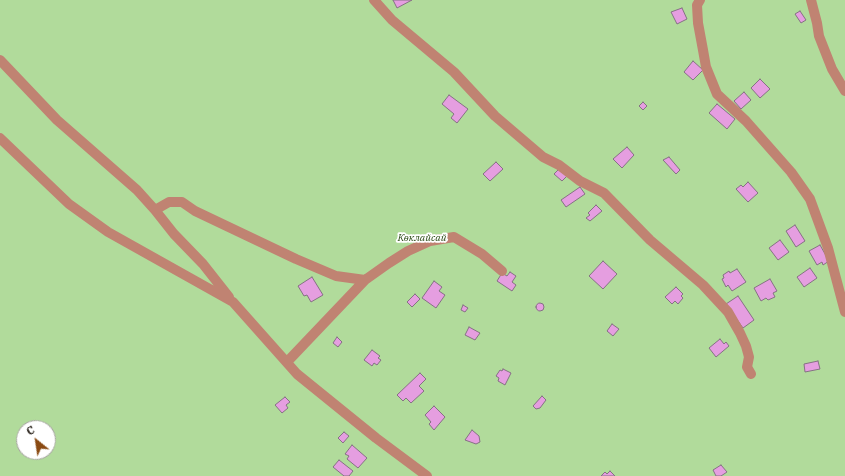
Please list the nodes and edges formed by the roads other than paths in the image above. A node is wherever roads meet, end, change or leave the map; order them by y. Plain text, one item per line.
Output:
1 (374, 0) edge
2 (700, 0) edge
3 (811, 0) edge
4 (0, 60) edge
5 (845, 91) edge
6 (0, 138) edge
7 (155, 210) junction
8 (502, 270) dead end
9 (365, 280) junction
10 (233, 302) junction
11 (845, 312) edge
12 (287, 362) junction
13 (750, 374) dead end
14 (427, 476) edge

1 - 13 street
2 - 11 street
3 - 5 street
4 - 7 street
6 - 10 street
7 - 9 street
7 - 10 street
8 - 9 street
9 - 12 street
10 - 12 street
12 - 14 street

